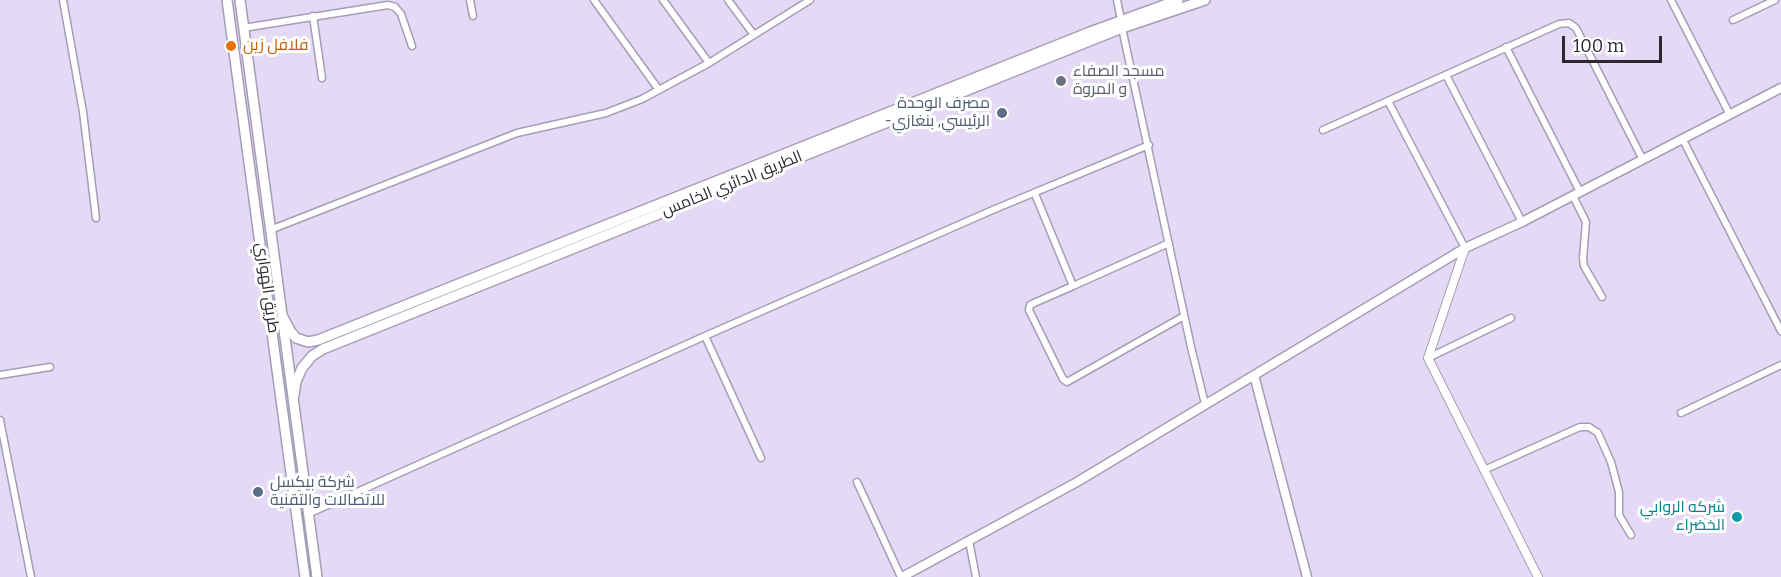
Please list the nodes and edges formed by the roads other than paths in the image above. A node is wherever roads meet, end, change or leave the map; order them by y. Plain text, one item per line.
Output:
1 (63, 0) edge
2 (227, 0) edge
3 (240, 0) edge
4 (470, 0) edge
5 (594, 0) edge
6 (663, 0) edge
7 (728, 0) edge
8 (1116, 0) edge
9 (1178, 0) edge
10 (1205, 0) edge
11 (1671, 0) edge
12 (1775, 0) edge
13 (806, 1) edge
14 (313, 16) junction
15 (473, 16) dead end
16 (1733, 20) dead end
17 (1122, 24) junction
18 (243, 28) junction
19 (754, 35) junction
20 (412, 46) dead end
21 (1506, 47) junction
22 (709, 63) junction
23 (1446, 75) junction
24 (322, 78) dead end
25 (1781, 88) edge
26 (659, 90) junction
27 (1388, 101) junction
28 (1730, 116) junction
29 (1323, 130) dead end
30 (1683, 140) junction
31 (1149, 145) junction
32 (1643, 160) junction
33 (1035, 194) junction
34 (1577, 194) junction
35 (96, 218) dead end
36 (1522, 222) junction
37 (622, 224) junction
38 (269, 230) junction
39 (1169, 243) junction
40 (1465, 248) junction
41 (1073, 286) junction
42 (1602, 297) dead end
43 (280, 310) junction
44 (1184, 316) junction
45 (1511, 318) dead end
46 (1781, 331) edge
47 (705, 336) junction
48 (1428, 358) junction
49 (1781, 365) edge
50 (50, 367) dead end
51 (0, 375) edge
52 (1254, 375) junction
53 (294, 404) junction
54 (1205, 404) junction
55 (1682, 413) dead end
56 (0, 420) edge
57 (761, 458) dead end
58 (1484, 470) junction
59 (857, 482) dead end
60 (308, 514) junction
61 (1631, 535) dead end
62 (969, 541) junction
63 (1306, 574) edge
64 (316, 575) edge
65 (305, 576) edge
66 (31, 577) edge
67 (901, 577) edge
68 (976, 577) edge
69 (1297, 577) edge
70 (1538, 577) edge

1 - 35 street
2 - 65 main road, طريق الهواري
3 - 18 main road, طريق الهواري
4 - 15 street
5 - 26 street
6 - 22 street
7 - 19 street
8 - 17 street
9 - 17 main road, الطريق الدائري الخامس
10 - 17 main road, الطريق الدائري الخامس
11 - 28 street
12 - 16 street
13 - 19 street
14 - 18 street
14 - 20 street
14 - 24 street
17 - 31 street
17 - 37 main road, الطريق الدائري الخامس
18 - 38 main road, طريق الهواري
19 - 22 street
21 - 23 street
21 - 32 street
21 - 34 street
22 - 26 street
23 - 27 street
23 - 36 street
25 - 28 main road
26 - 38 street
27 - 29 street
27 - 40 street
28 - 30 main road
30 - 32 main road
30 - 46 street
31 - 33 street
31 - 39 street
32 - 34 main road
33 - 41 street
33 - 47 street
34 - 36 main road
34 - 42 street
36 - 40 main road
37 - 43 main road, الطريق الدائري الخامس
37 - 53 main road, الطريق الدائري الخامس
38 - 43 main road, طريق الهواري
39 - 41 street
39 - 44 street
40 - 48 street
40 - 52 main road
41 - 44 street
43 - 53 main road, طريق الهواري
44 - 54 street
45 - 48 street
47 - 57 street
47 - 60 street
48 - 58 street
49 - 55 street
50 - 51 street
52 - 54 main road
52 - 63 main road
53 - 60 main road, طريق الهواري
54 - 62 main road
56 - 66 street
58 - 61 street
58 - 70 street
59 - 67 street
60 - 64 main road, طريق الهواري
62 - 67 main road
62 - 68 street
63 - 69 street
64 - 65 main road

